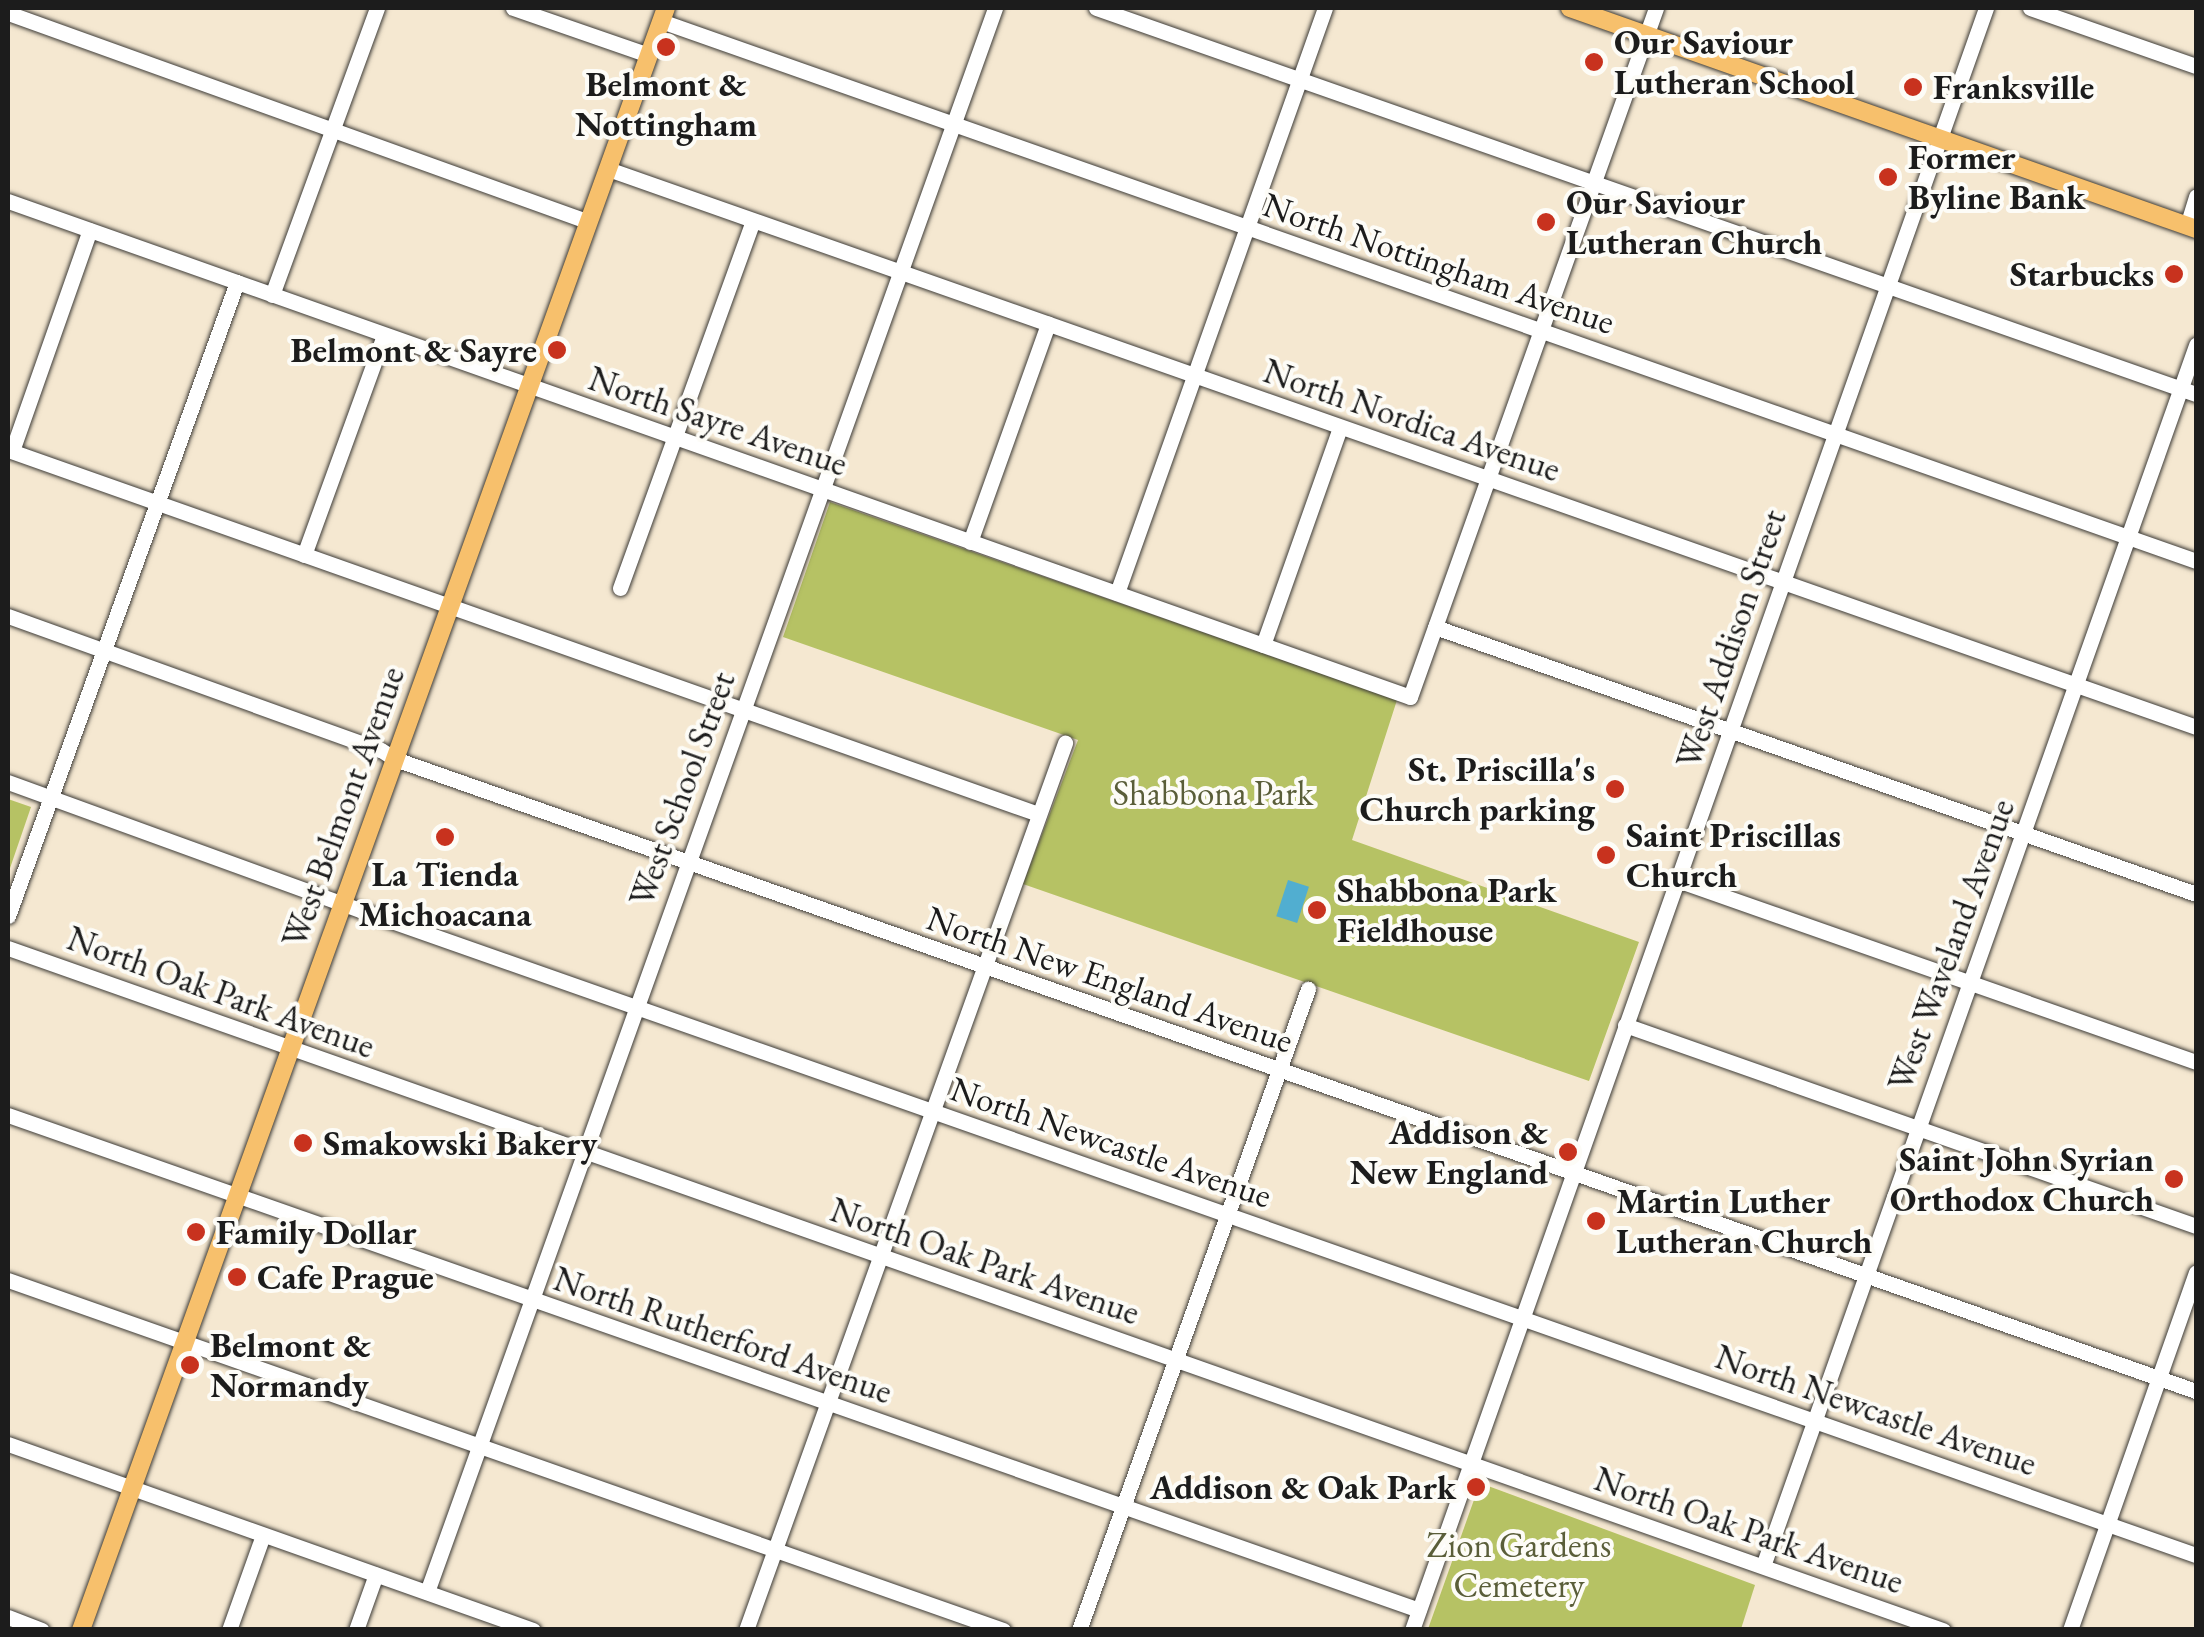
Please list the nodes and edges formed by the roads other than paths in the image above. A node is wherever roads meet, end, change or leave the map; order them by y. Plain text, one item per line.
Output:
1 (377, 8) edge
2 (513, 8) edge
3 (995, 8) edge
4 (1096, 8) edge
5 (1325, 8) edge
6 (1570, 8) edge
7 (1656, 8) edge
8 (1986, 8) edge
9 (2030, 8) edge
10 (8, 10) edge
11 (664, 14) edge
12 (1646, 34) junction
13 (649, 55) junction
14 (2196, 66) edge
15 (1300, 79) junction
16 (953, 124) junction
17 (332, 130) junction
18 (1939, 138) junction
19 (608, 170) junction
20 (1594, 182) junction
21 (2196, 196) edge
22 (8, 201) edge
23 (753, 220) junction
24 (589, 222) junction
25 (2192, 227) edge
26 (1247, 228) junction
27 (90, 230) junction
28 (900, 272) junction
29 (237, 282) junction
30 (1887, 285) junction
31 (272, 295) junction
32 (1048, 324) junction
33 (1540, 331) junction
34 (384, 335) junction
35 (2196, 344) edge
36 (1194, 376) junction
37 (529, 387) junction
38 (2189, 391) edge
39 (1340, 427) junction
40 (1834, 434) junction
41 (674, 438) junction
42 (10, 450) edge
43 (1488, 479) junction
44 (822, 490) junction
45 (159, 504) junction
46 (2128, 538) junction
47 (970, 542) junction
48 (304, 556) junction
49 (2196, 562) edge
50 (1782, 582) junction
51 (620, 588) dead end
52 (1117, 594) junction
53 (450, 605) junction
54 (8, 616) edge
55 (1435, 627) junction
56 (1264, 645) junction
57 (105, 651) junction
58 (2076, 685) junction
59 (742, 709) junction
60 (2196, 728) edge
61 (1730, 731) junction
62 (1065, 743) dead end
63 (394, 759) junction
64 (8, 782) edge
65 (51, 798) junction
66 (1038, 814) junction
67 (2023, 834) junction
68 (688, 862) junction
69 (1677, 880) junction
70 (2196, 894) edge
71 (343, 902) junction
72 (8, 916) edge
73 (8, 948) edge
74 (984, 966) junction
75 (1970, 983) junction
76 (1308, 988) dead end
77 (636, 1007) junction
78 (1626, 1025) junction
79 (290, 1049) junction
80 (2196, 1062) edge
81 (1279, 1070) junction
82 (931, 1110) junction
83 (8, 1116) edge
84 (1918, 1128) junction
85 (584, 1152) junction
86 (1573, 1173) junction
87 (237, 1197) junction
88 (1227, 1214) junction
89 (2196, 1226) edge
90 (878, 1256) junction
91 (2196, 1272) edge
92 (1866, 1275) junction
93 (8, 1280) edge
94 (531, 1300) junction
95 (1522, 1317) junction
96 (184, 1344) junction
97 (1174, 1360) junction
98 (2159, 1378) junction
99 (2196, 1391) edge
100 (826, 1403) junction
101 (1814, 1420) junction
102 (8, 1444) edge
103 (479, 1446) junction
104 (1470, 1464) junction
105 (132, 1488) junction
106 (1122, 1507) junction
107 (2107, 1524) junction
108 (263, 1535) junction
109 (774, 1550) junction
110 (2196, 1555) edge
111 (1762, 1566) junction
112 (376, 1574) junction
113 (427, 1592) junction
114 (1418, 1610) junction
115 (8, 1617) edge
116 (489, 1622) edge
117 (42, 1630) edge
118 (81, 1630) edge
119 (229, 1630) edge
120 (356, 1630) edge
121 (533, 1630) edge
122 (746, 1630) edge
123 (1003, 1630) edge
124 (1079, 1630) edge
125 (1412, 1630) edge
126 (1943, 1630) edge
127 (2070, 1630) edge

1 - 17 street
2 - 13 street
3 - 16 street, West School Street
4 - 15 street
5 - 15 street
6 - 12 main road
7 - 12 street
8 - 18 street, West Addison Street
9 - 14 street
10 - 17 street
11 - 13 main road, West Belmont Avenue
11 - 16 street, North Nottingham Avenue
12 - 18 main road
12 - 20 street
13 - 19 main road, West Belmont Avenue
15 - 20 street
15 - 26 street
16 - 26 street, North Nottingham Avenue
16 - 28 street, West School Street
17 - 24 street
17 - 31 street
18 - 25 main road
18 - 30 street, West Addison Street
19 - 23 street, North Nordica Avenue
19 - 24 main road, West Belmont Avenue
20 - 30 street
20 - 33 street
21 - 25 street
22 - 27 street, North Sayre Avenue
23 - 28 street, North Nordica Avenue
23 - 41 street
24 - 37 main road, West Belmont Avenue
26 - 33 street, North Nottingham Avenue
26 - 36 street
27 - 29 street, North Sayre Avenue
27 - 42 street
28 - 32 street, North Nordica Avenue
28 - 44 street, West School Street
29 - 31 street, North Sayre Avenue
29 - 45 street
30 - 38 street
30 - 40 street, West Addison Street
31 - 34 street, North Sayre Avenue
32 - 36 street, North Nordica Avenue
32 - 47 street
33 - 40 street, North Nottingham Avenue
33 - 43 street
34 - 37 street, North Sayre Avenue
34 - 48 street
35 - 38 street, West Waveland Avenue
36 - 39 street, North Nordica Avenue
36 - 52 street
37 - 41 street, North Sayre Avenue
37 - 53 main road, West Belmont Avenue
38 - 46 street, West Waveland Avenue
39 - 43 street, North Nordica Avenue
39 - 56 street
40 - 46 street, North Nottingham Avenue
40 - 50 street, West Addison Street
41 - 44 street, North Sayre Avenue
41 - 51 street
42 - 45 street
43 - 50 street, North Nordica Avenue
43 - 55 street
44 - 47 street, North Sayre Avenue
44 - 59 street, West School Street
45 - 48 street
45 - 57 street
46 - 49 street, North Nottingham Avenue
46 - 58 street, West Waveland Avenue
47 - 52 street, North Sayre Avenue
48 - 53 street
50 - 58 street, North Nordica Avenue
50 - 61 street, West Addison Street
52 - 56 street, North Sayre Avenue
53 - 59 street
53 - 63 main road, West Belmont Avenue
54 - 57 street, North New England Avenue
55 - 56 street, North Sayre Avenue
55 - 61 street
57 - 63 street, North New England Avenue
57 - 65 street
58 - 60 street, North Nordica Avenue
58 - 67 street, West Waveland Avenue
59 - 66 street
59 - 68 street, West School Street
61 - 67 street
61 - 69 street, West Addison Street
62 - 66 street
63 - 68 street, North New England Avenue
63 - 71 main road, West Belmont Avenue
64 - 65 street, North Newcastle Avenue
65 - 71 street, North Newcastle Avenue
65 - 72 street
66 - 74 street
67 - 70 street
67 - 75 street, West Waveland Avenue
68 - 74 street, North New England Avenue
68 - 77 street, West School Street
69 - 75 street
69 - 78 street, West Addison Street
71 - 77 street, North Newcastle Avenue
71 - 79 main road, West Belmont Avenue
73 - 79 street, North Oak Park Avenue
74 - 81 street, North New England Avenue
74 - 82 street
75 - 80 street
75 - 84 street, West Waveland Avenue
76 - 81 street
77 - 82 street, North Newcastle Avenue
77 - 85 street, West School Street
78 - 84 street
78 - 86 street, West Addison Street
79 - 85 street, North Oak Park Avenue
79 - 87 main road, West Belmont Avenue
81 - 86 street, North New England Avenue
81 - 88 street
82 - 88 street, North Newcastle Avenue
82 - 90 street
83 - 87 street, North Rutherford Avenue
84 - 89 street
84 - 92 street, West Waveland Avenue
85 - 90 street, North Oak Park Avenue
85 - 94 street, West School Street
86 - 92 street, North New England Avenue
86 - 95 street, West Addison Street
87 - 94 street, North Rutherford Avenue
87 - 96 main road, West Belmont Avenue
88 - 95 street, North Newcastle Avenue
88 - 97 street
90 - 97 street, North Oak Park Avenue
90 - 100 street
91 - 98 street
92 - 98 street, North New England Avenue
92 - 101 street, West Waveland Avenue
93 - 96 street
94 - 100 street, North Rutherford Avenue
94 - 103 street, West School Street
95 - 101 street, North Newcastle Avenue
95 - 104 street, West Addison Street
96 - 103 street
96 - 105 main road, West Belmont Avenue
97 - 104 street, North Oak Park Avenue
97 - 106 street
98 - 99 street, North New England Avenue
98 - 107 street
100 - 106 street, North Rutherford Avenue
100 - 109 street
101 - 107 street, North Newcastle Avenue
101 - 111 street, West Waveland Avenue
102 - 105 street
103 - 109 street
103 - 113 street, West School Street
104 - 111 street, North Oak Park Avenue
104 - 114 street, West Addison Street
105 - 108 street
105 - 118 main road, West Belmont Avenue
106 - 114 street, North Rutherford Avenue
106 - 124 street
107 - 110 street, North Newcastle Avenue
107 - 127 street
108 - 112 street
108 - 119 street
109 - 122 street
109 - 123 street
111 - 126 street, North Oak Park Avenue
112 - 113 street
112 - 120 street
113 - 116 street
114 - 125 street, West Addison Street
115 - 117 street
116 - 121 street

